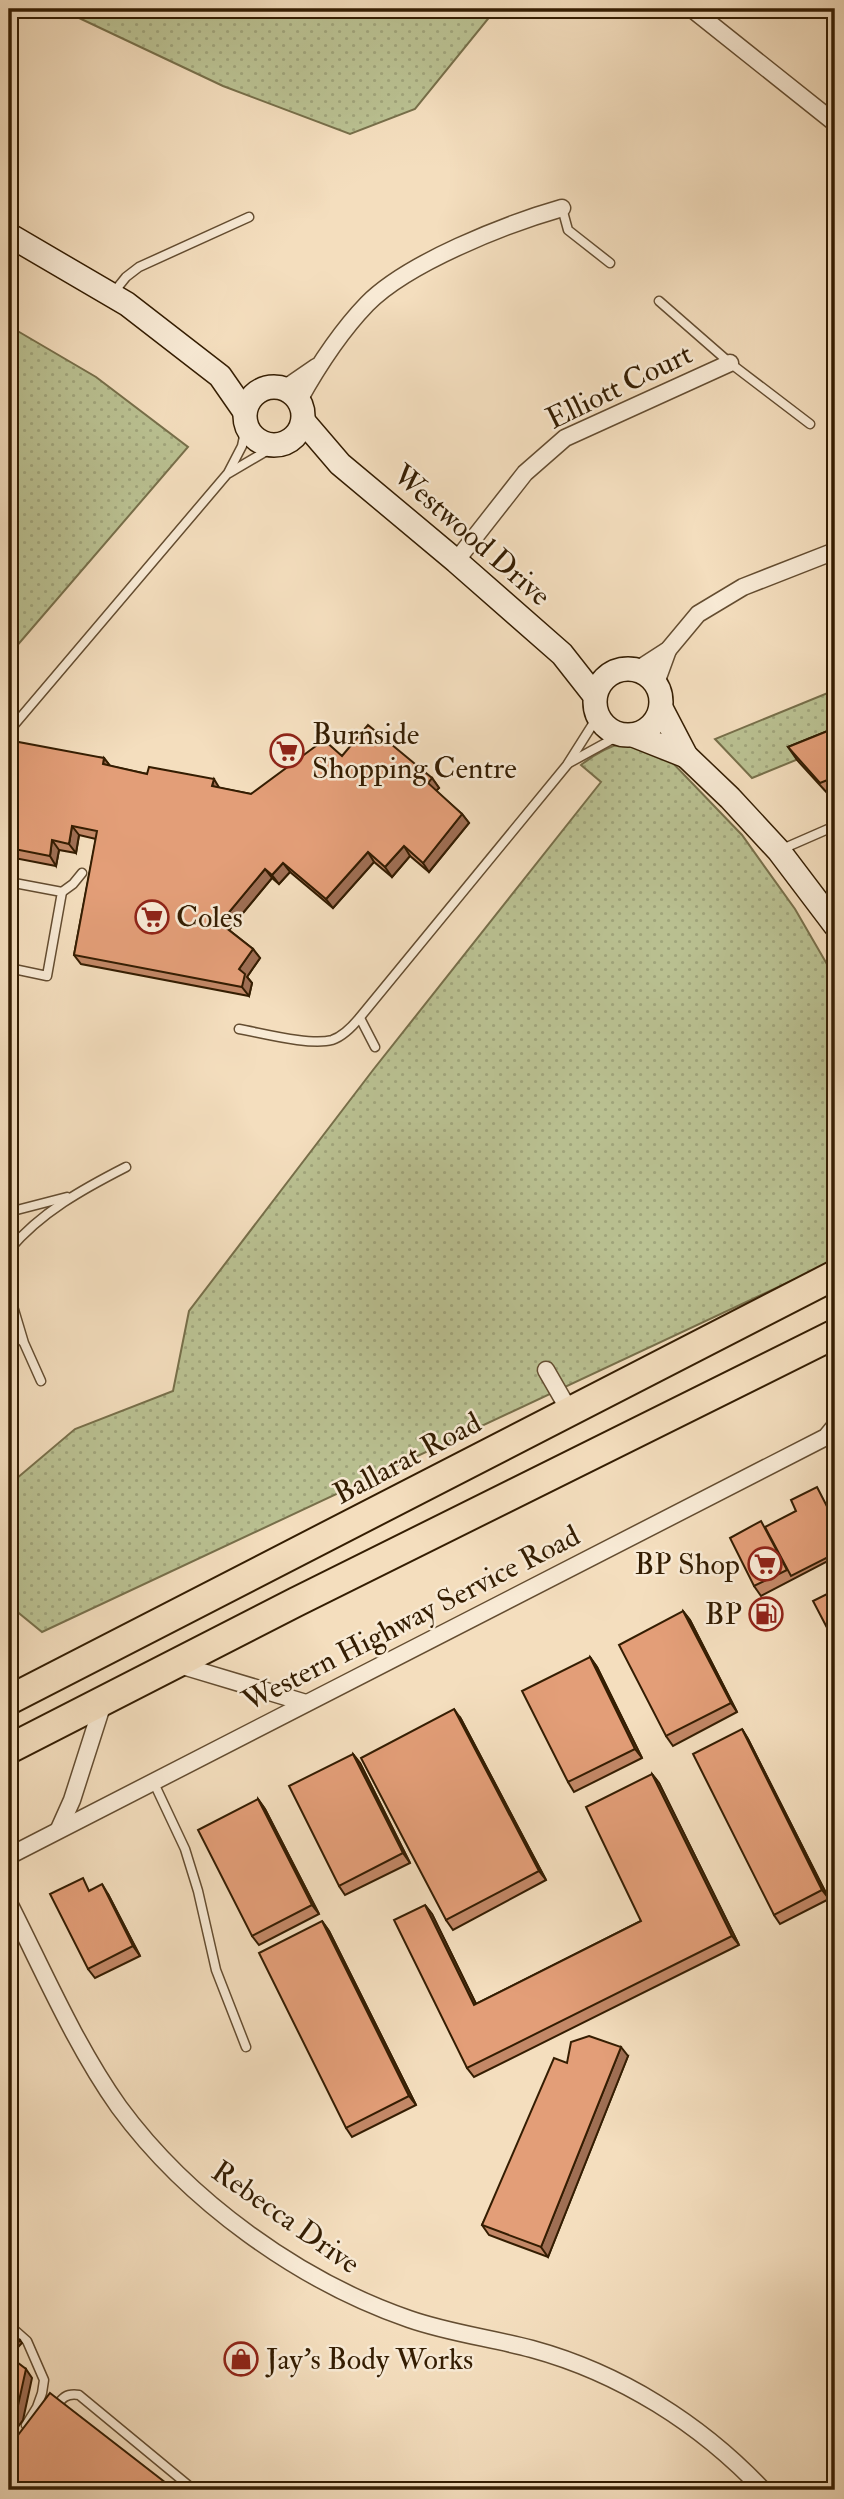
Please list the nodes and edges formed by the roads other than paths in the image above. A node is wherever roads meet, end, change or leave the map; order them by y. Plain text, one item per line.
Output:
1 (692, 9) edge
2 (835, 123) edge
3 (562, 208) joint
4 (249, 217) dead end
5 (9, 235) edge
6 (610, 263) dead end
7 (112, 295) junction
8 (659, 301) dead end
9 (730, 363) junction
10 (220, 376) junction
11 (288, 400) junction
12 (246, 419) junction
13 (810, 424) dead end
14 (282, 444) junction
15 (340, 464) junction
16 (228, 473) junction
17 (835, 551) edge
18 (456, 561) junction
19 (562, 654) junction
20 (612, 672) junction
21 (647, 676) junction
22 (596, 706) junction
23 (661, 708) junction
24 (9, 731) edge
25 (626, 735) junction
26 (686, 756) junction
27 (567, 765) junction
28 (835, 826) edge
29 (779, 850) junction
30 (82, 873) dead end
31 (9, 882) edge
32 (62, 892) junction
33 (835, 925) edge
34 (9, 968) edge
35 (360, 1018) junction
36 (239, 1029) dead end
37 (375, 1047) dead end
38 (126, 1167) dead end
39 (71, 1195) junction
40 (9, 1212) edge
41 (9, 1250) edge
42 (833, 1275) edge
43 (9, 1293) edge
44 (9, 1325) edge
45 (835, 1334) edge
46 (24, 1343) junction
47 (546, 1370) dead end
48 (41, 1381) dead end
49 (569, 1410) junction
50 (835, 1426) edge
51 (176, 1664) junction
52 (9, 1700) edge
53 (104, 1700) junction
54 (306, 1703) junction
55 (9, 1748) edge
56 (153, 1781) junction
57 (60, 1829) junction
58 (9, 1856) edge
59 (9, 1903) edge
60 (246, 2047) dead end
61 (9, 2325) edge
62 (48, 2417) edge
63 (22, 2431) edge
64 (194, 2490) edge
65 (763, 2490) edge

1 - 2 street
3 - 6 lane
3 - 11 street
4 - 7 lane
5 - 7 street
7 - 10 street
8 - 9 lane, Elliott Court
9 - 13 lane, Elliott Court
9 - 18 street, Elliott Court
10 - 11 street
10 - 12 street
11 - 12 street
11 - 14 street
11 - 15 street, Westwood Drive
12 - 14 street
12 - 16 lane
14 - 15 street, Westwood Drive
14 - 16 lane
15 - 18 street, Westwood Drive
16 - 24 lane
17 - 21 street
18 - 19 street, Westwood Drive
19 - 20 street, Westwood Drive
19 - 22 street, Westwood Drive
20 - 21 street
20 - 22 street
21 - 23 street
22 - 25 street
22 - 27 lane
23 - 25 street
23 - 26 street
25 - 26 street
25 - 27 lane
26 - 29 street
27 - 35 lane
28 - 29 lane
29 - 33 street
30 - 32 lane
31 - 32 lane
32 - 34 lane
35 - 36 lane
35 - 37 lane
38 - 39 lane
39 - 40 lane
39 - 41 lane
42 - 49 highway, Ballarat Road
43 - 46 lane
44 - 46 lane
45 - 51 highway
46 - 48 lane
47 - 49 street
49 - 52 highway, Ballarat Road
50 - 54 street, Western Highway Service Road
51 - 53 highway
51 - 54 street
53 - 55 highway
53 - 57 street
54 - 56 street, Western Highway Service Road
56 - 57 street, Western Highway Service Road
56 - 60 lane
57 - 58 street, Western Highway Service Road
59 - 65 street, Rebecca Drive
61 - 63 lane
62 - 64 lane

